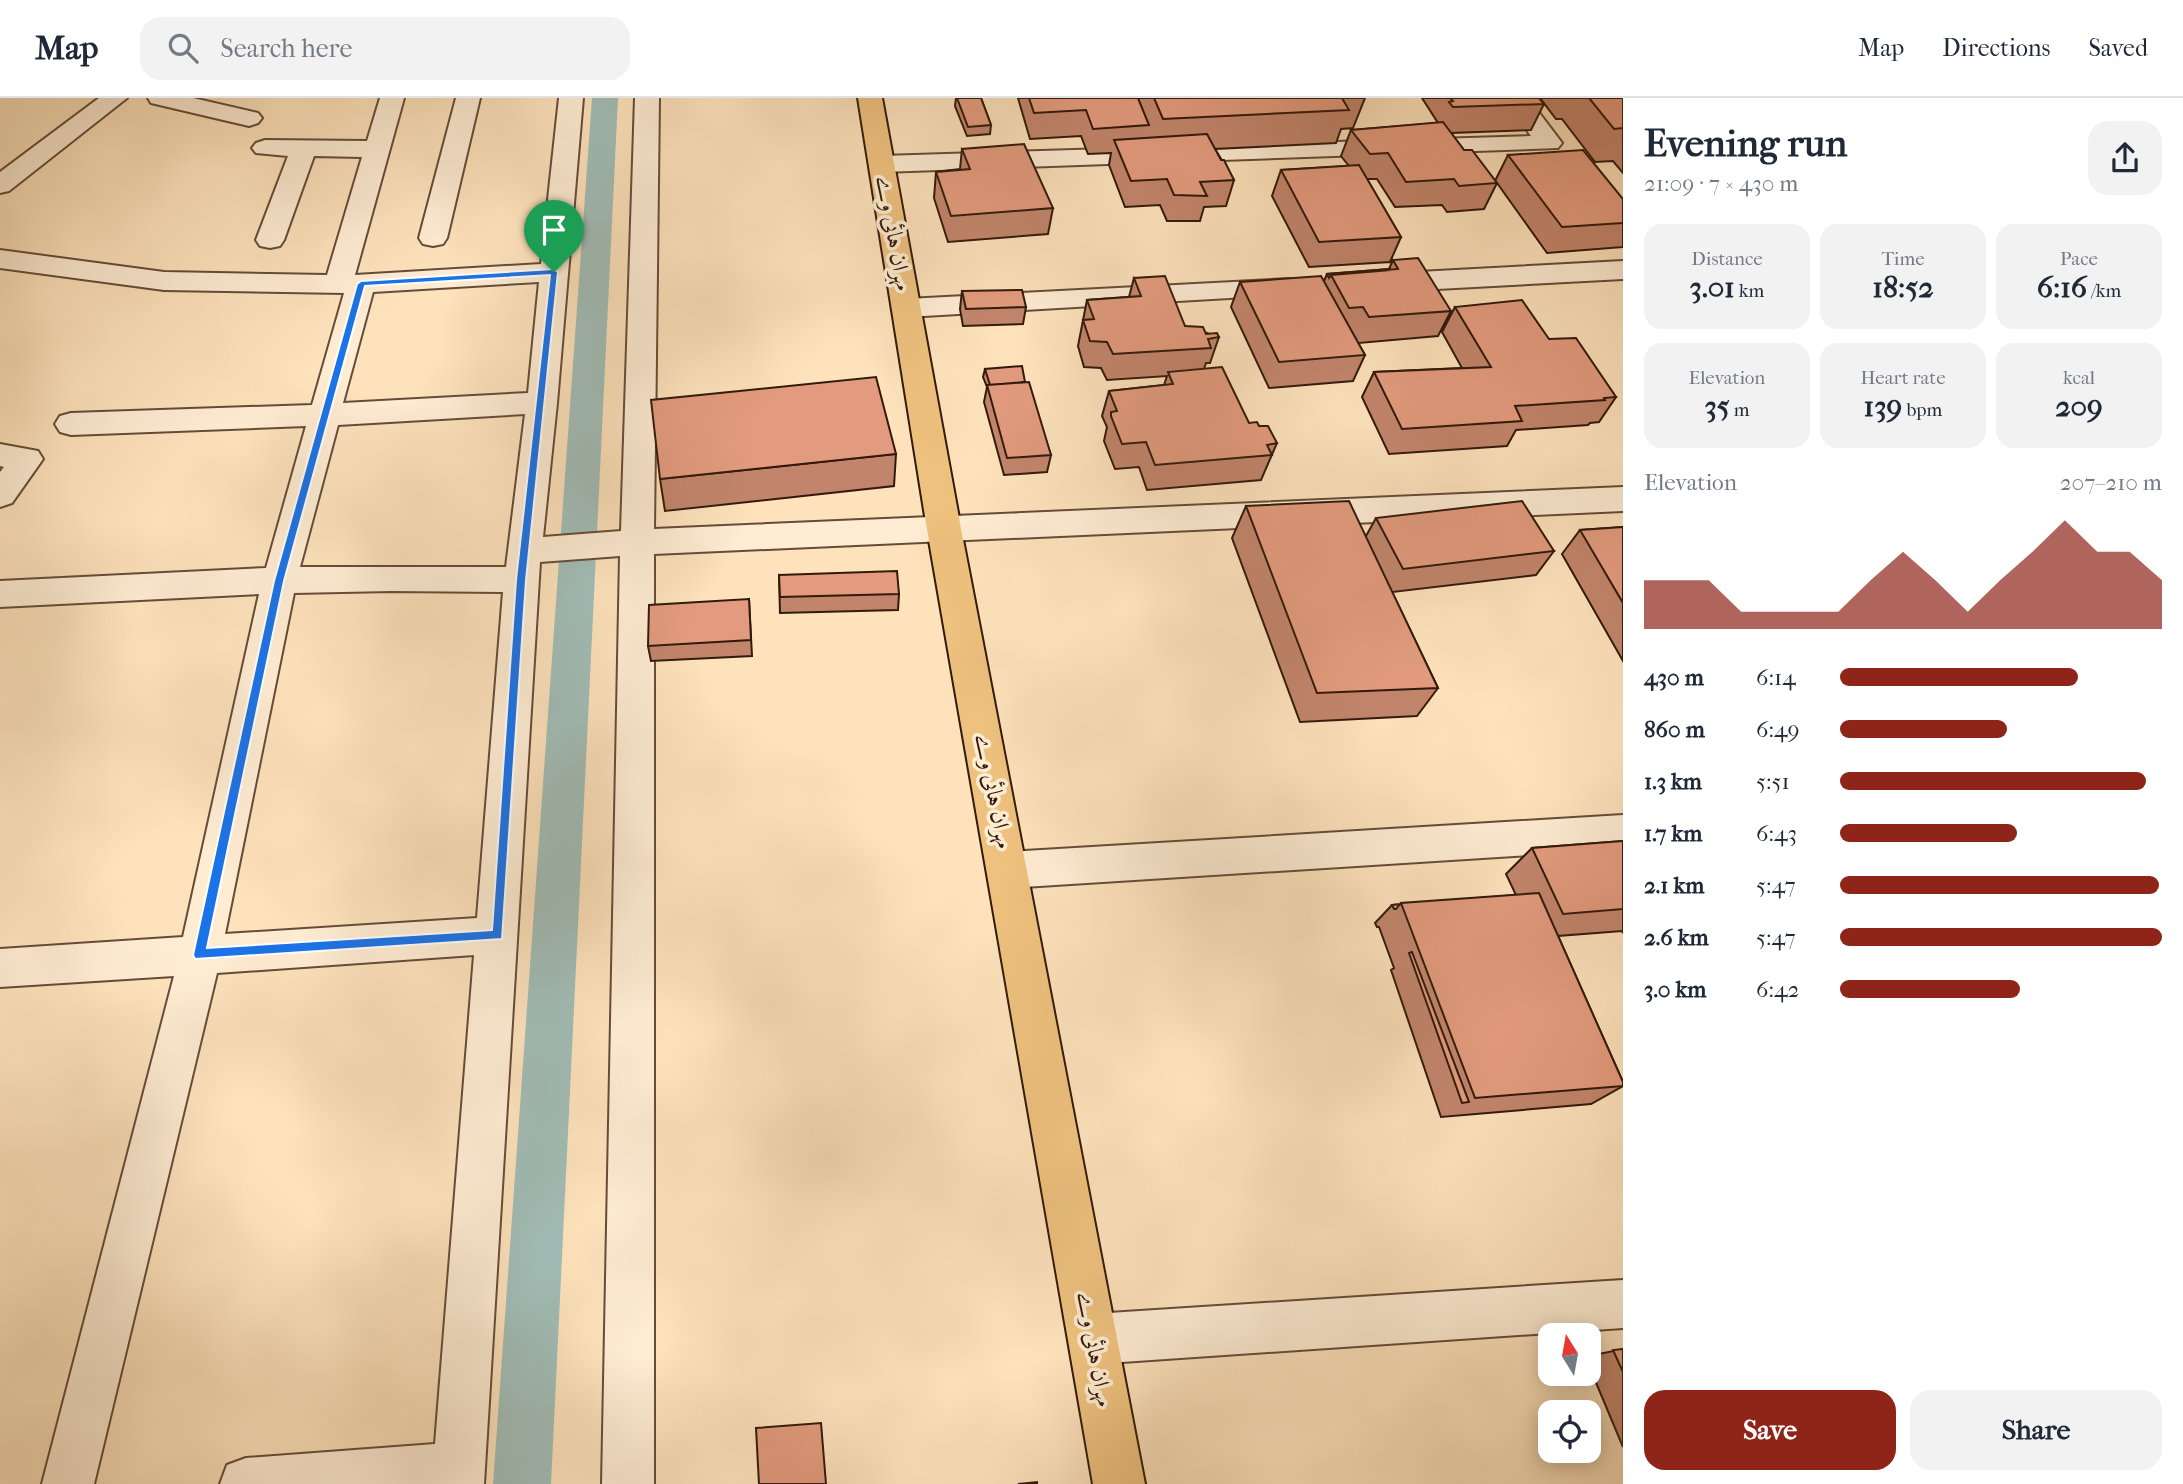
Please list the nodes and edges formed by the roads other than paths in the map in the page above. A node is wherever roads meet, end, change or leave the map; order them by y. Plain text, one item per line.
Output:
1 (115, 98) edge
2 (160, 98) edge
3 (392, 98) edge
4 (468, 98) edge
5 (571, 98) edge
6 (647, 98) edge
7 (870, 98) edge
8 (1515, 98) edge
9 (249, 118) dead end
10 (265, 148) dead end
11 (303, 149) junction
12 (377, 149) junction
13 (882, 164) junction
14 (0, 185) edge
15 (433, 238) dead end
16 (270, 240) dead end
17 (0, 259) edge
18 (1623, 270) edge
19 (554, 272) junction
20 (350, 284) junction
21 (1361, 284) edge
22 (1320, 286) edge
23 (907, 308) junction
24 (542, 403) junction
25 (326, 415) junction
26 (71, 424) dead end
27 (0, 455) edge
28 (0, 495) edge
29 (1623, 499) edge
30 (944, 529) junction
31 (621, 543) junction
32 (530, 560) junction
33 (279, 581) junction
34 (0, 594) edge
35 (1623, 832) edge
36 (1009, 870) junction
37 (498, 935) junction
38 (200, 955) junction
39 (0, 968) edge
40 (1623, 1304) edge
41 (1093, 1339) junction
42 (459, 1476) edge
43 (68, 1484) edge
44 (246, 1484) edge
45 (628, 1484) edge
46 (1119, 1484) edge

1 - 14 street
2 - 9 street
3 - 12 street
4 - 15 street
5 - 19 street
6 - 31 street
7 - 13 main road, مہران ہائی وے
8 - 13 street
10 - 11 street
11 - 12 street
11 - 16 street
12 - 20 street
13 - 23 main road, مہران ہائی وے
17 - 20 street
18 - 21 street
19 - 20 street
19 - 24 street
20 - 25 street
22 - 23 street
23 - 30 main road, مہران ہائی وے
24 - 25 street
24 - 32 street
25 - 26 street
25 - 33 street
27 - 28 street
29 - 30 street
30 - 31 street
30 - 36 main road, مہران ہائی وے
31 - 32 street
31 - 45 street
32 - 33 street
32 - 37 street
33 - 34 street
33 - 38 street
35 - 36 street
36 - 41 main road, مہران ہائی وے
37 - 38 street
37 - 42 street
38 - 39 street
38 - 43 street
40 - 41 street
41 - 46 main road, مہران ہائی وے
42 - 44 street

